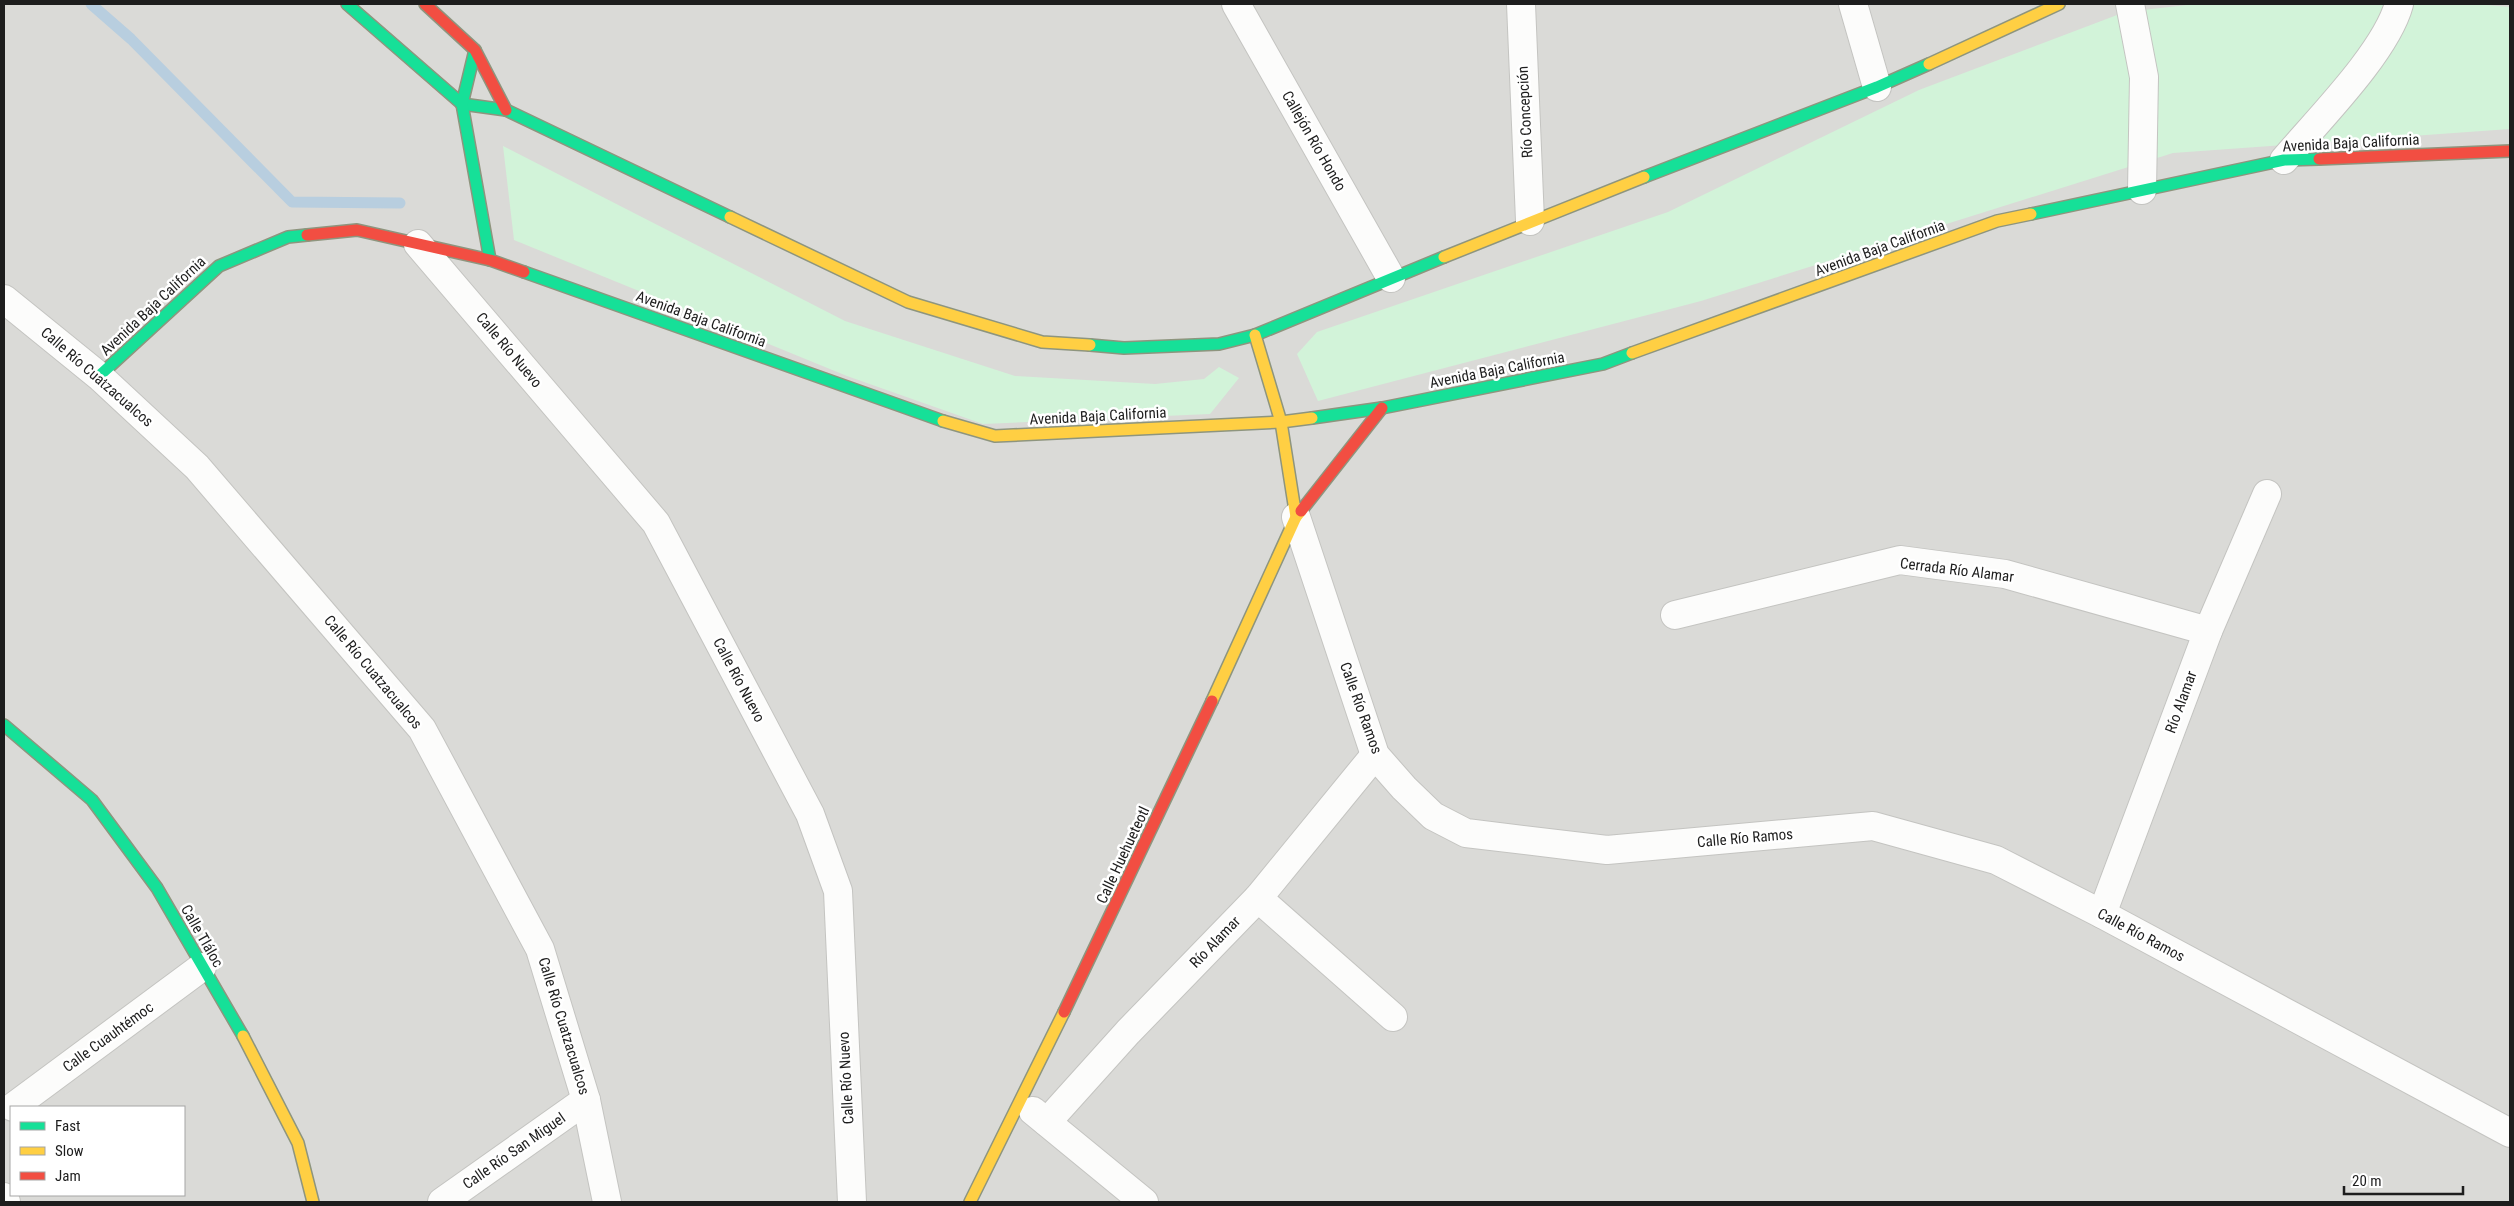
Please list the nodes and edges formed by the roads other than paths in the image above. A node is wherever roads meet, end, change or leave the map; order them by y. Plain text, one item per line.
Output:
1 (346, 4) edge
2 (425, 4) edge
3 (1236, 4) edge
4 (1521, 4) edge
5 (1853, 4) edge
6 (2059, 4) edge
7 (2130, 4) edge
8 (2399, 4) edge
9 (476, 50) junction
10 (1877, 87) junction
11 (462, 104) junction
12 (506, 110) junction
13 (2510, 151) edge
14 (2284, 160) junction
15 (2142, 190) junction
16 (1530, 221) junction
17 (418, 244) junction
18 (490, 260) junction
19 (1391, 278) junction
20 (4, 298) edge
21 (1255, 335) junction
22 (99, 376) junction
23 (1382, 408) junction
24 (1281, 422) junction
25 (2267, 494) dead end
26 (1296, 516) junction
27 (1675, 615) dead end
28 (2208, 631) junction
29 (4, 725) edge
30 (1375, 754) junction
31 (1258, 898) junction
32 (2102, 914) junction
33 (202, 967) junction
34 (1393, 1017) dead end
35 (586, 1100) junction
36 (1022, 1101) junction
37 (15, 1106) edge
38 (1046, 1122) junction
39 (2510, 1134) edge
40 (4, 1197) edge
41 (6, 1202) edge
42 (313, 1202) edge
43 (442, 1202) edge
44 (607, 1202) edge
45 (852, 1202) edge
46 (970, 1202) edge
47 (1144, 1202) edge

1 - 11 street
2 - 9 street
3 - 19 street, Callejón Río Hondo
4 - 16 street, Río Concepción
5 - 10 street
6 - 10 street
7 - 15 street
8 - 14 street
9 - 11 street
9 - 12 street
10 - 16 street
11 - 12 street
11 - 18 street
12 - 21 street
13 - 14 street, Avenida Baja California
14 - 15 street, Avenida Baja California
15 - 23 street, Avenida Baja California
16 - 19 street
17 - 18 street, Avenida Baja California
17 - 22 street, Avenida Baja California
17 - 45 street, Calle Río Nuevo
18 - 24 street, Avenida Baja California
19 - 21 street
20 - 22 street, Calle Río Cuatzacualcos
21 - 24 street, Calle Río Ramos
22 - 35 street, Calle Río Cuatzacualcos
23 - 24 street, Avenida Baja California
23 - 26 street, Calle Huehueteotl
24 - 26 street, Calle Río Ramos
25 - 28 street, Río Alamar
26 - 30 street, Calle Río Ramos
26 - 36 street, Calle Huehueteotl
27 - 28 street, Cerrada Río Alamar
28 - 32 street, Río Alamar
29 - 33 street, Calle Tláloc
30 - 31 street, Río Alamar
30 - 32 street, Calle Río Ramos
31 - 34 street
31 - 38 street, Río Alamar
32 - 39 street, Calle Río Ramos
33 - 37 street, Calle Cuauhtémoc
33 - 42 street, Calle Tláloc
35 - 43 street, Calle Río San Miguel
35 - 44 street, Calle Río Cuatzacualcos
36 - 38 street
36 - 46 street, Calle Huehueteotl
38 - 47 street
40 - 41 street

